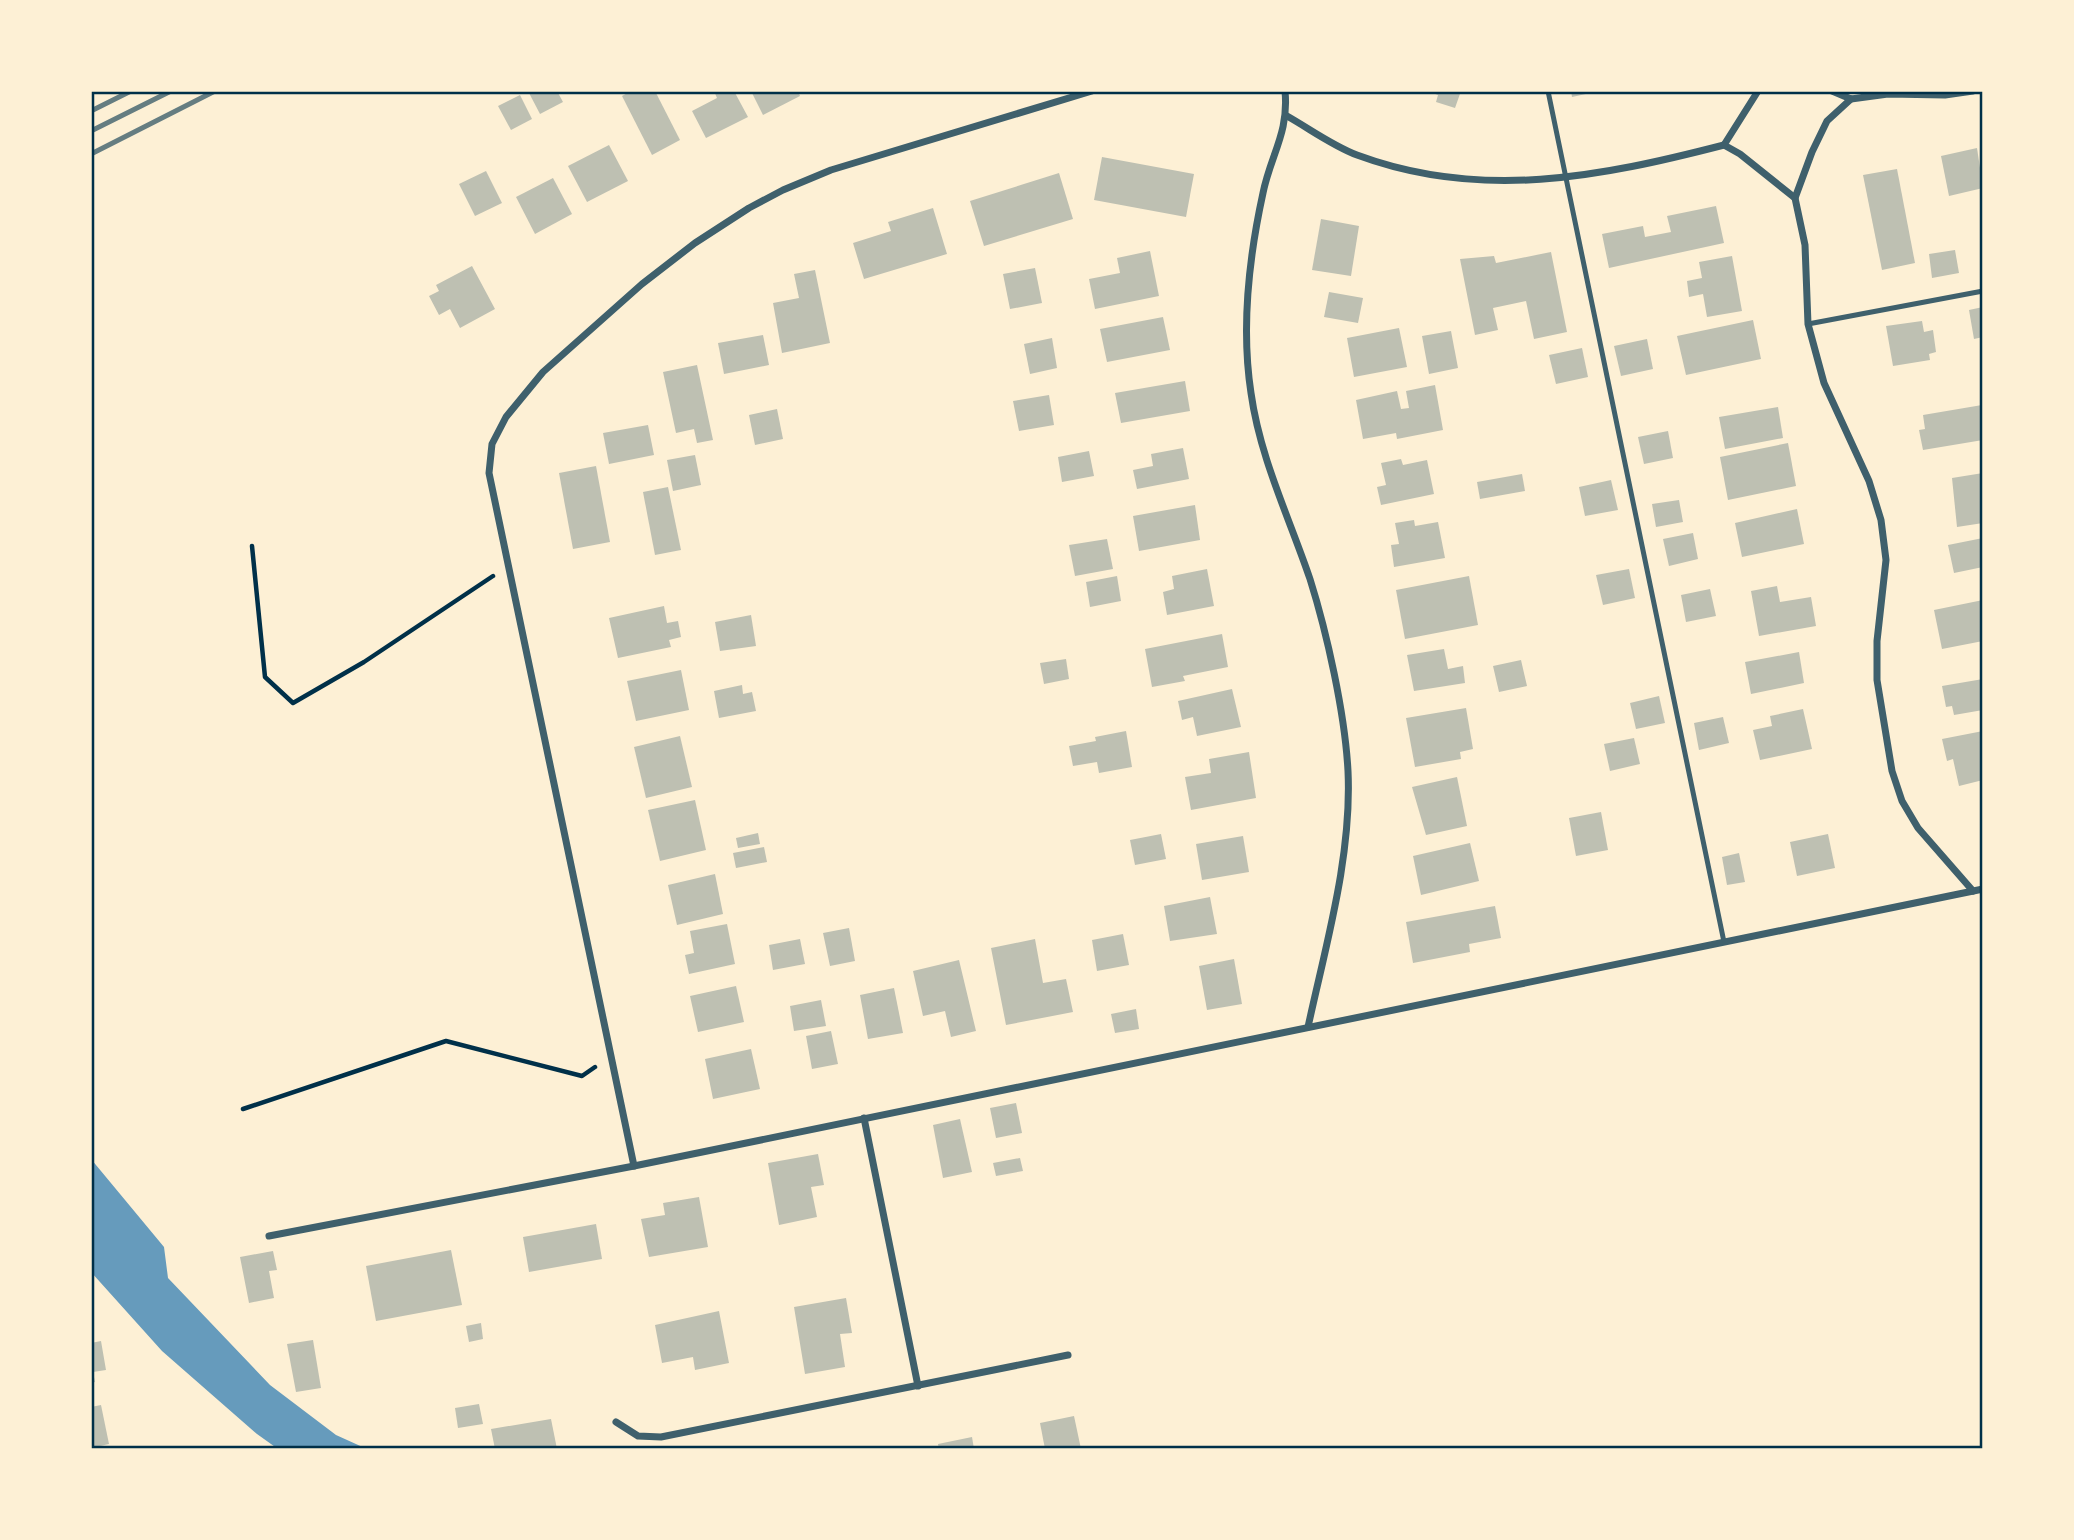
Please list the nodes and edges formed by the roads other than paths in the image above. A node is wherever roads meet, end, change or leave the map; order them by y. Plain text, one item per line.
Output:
1 (1092, 91) edge
2 (1285, 91) edge
3 (1548, 91) edge
4 (1758, 91) edge
5 (1832, 91) edge
6 (1973, 91) edge
7 (1851, 99) junction
8 (1287, 116) junction
9 (1724, 145) junction
10 (1567, 178) junction
11 (1796, 198) junction
12 (1983, 291) edge
13 (1808, 324) junction
14 (1983, 889) edge
15 (1973, 891) junction
16 (1724, 942) junction
17 (1308, 1027) junction
18 (864, 1118) junction
19 (634, 1166) junction
20 (269, 1236) dead end
21 (1068, 1355) dead end
22 (918, 1386) junction
23 (616, 1422) dead end

1 - 19 street
2 - 8 street
3 - 10 lane
4 - 9 street
5 - 7 street
6 - 7 street
7 - 11 street
8 - 10 street
8 - 17 street
9 - 10 street
9 - 11 street
10 - 16 lane
11 - 13 street
12 - 13 lane
13 - 15 street
14 - 15 street
15 - 16 street
16 - 17 street
17 - 18 street
18 - 19 street
18 - 22 street
19 - 20 street
21 - 22 street
22 - 23 street

